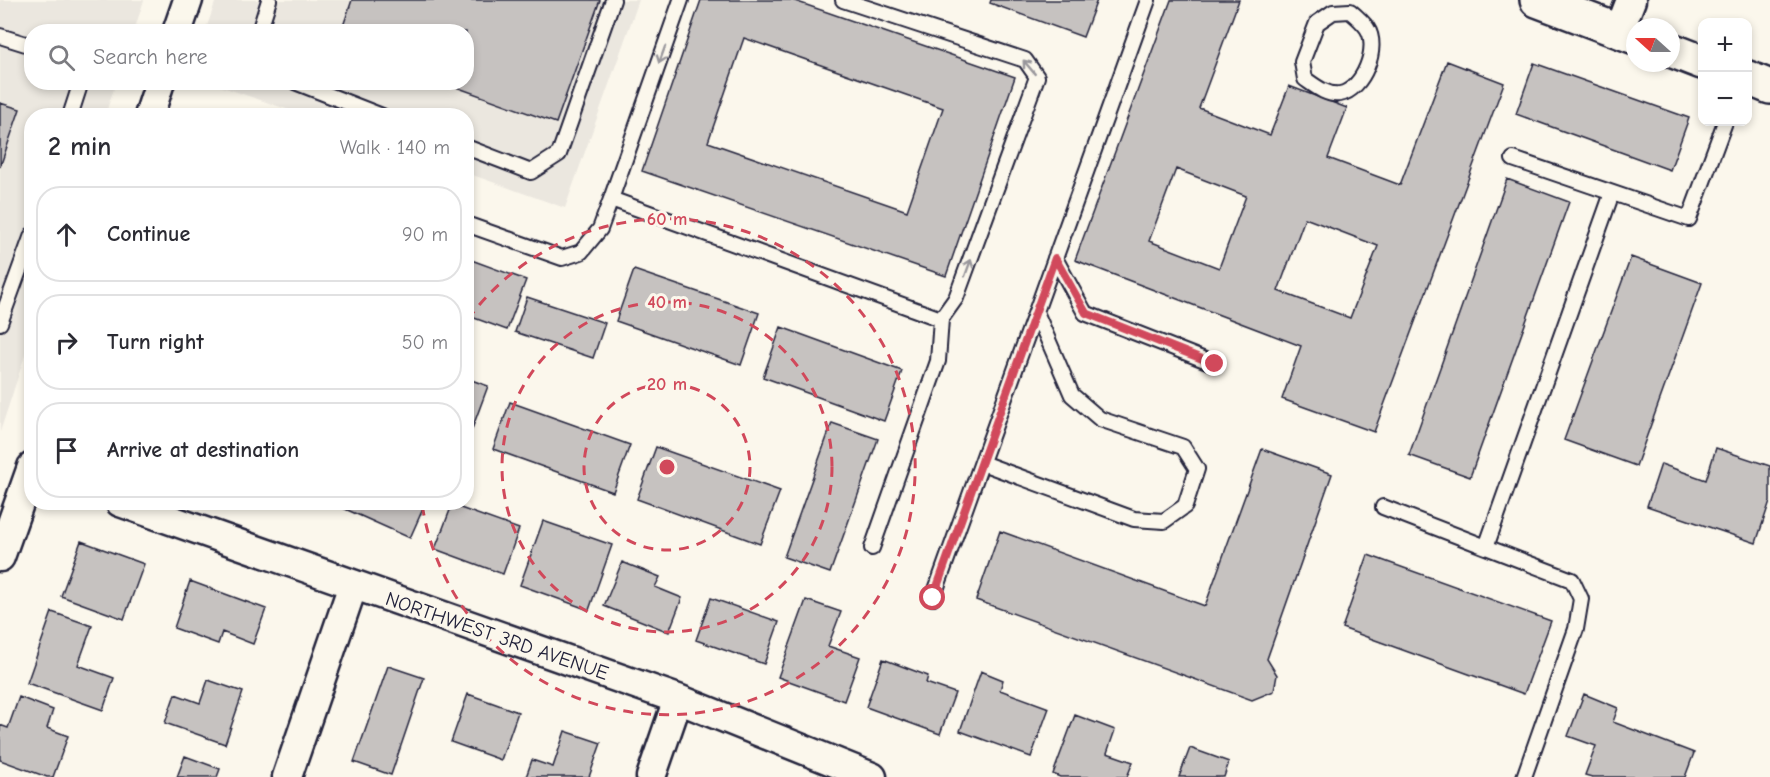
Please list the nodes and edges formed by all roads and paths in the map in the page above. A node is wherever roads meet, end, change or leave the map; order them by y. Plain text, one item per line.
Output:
1 (188, 0) edge
2 (270, 0) edge
3 (613, 0) edge
4 (681, 0) edge
5 (843, 0) edge
6 (1148, 0) edge
7 (1537, 0) edge
8 (1631, 0) edge
9 (858, 2) edge
10 (881, 6) edge
11 (1353, 6) edge
12 (1629, 18) edge
13 (180, 24) edge
14 (262, 24) edge
15 (1626, 34) edge
16 (0, 36) edge
17 (24, 44) edge
18 (1680, 53) edge
19 (1698, 60) edge
20 (1752, 80) edge
21 (1770, 87) edge
22 (78, 90) edge
23 (315, 90) edge
24 (73, 108) edge
25 (362, 108) edge
26 (1724, 126) edge
27 (474, 150) edge
28 (1513, 159) dead end
29 (1612, 193) junction
30 (611, 199) junction
31 (474, 227) edge
32 (24, 256) edge
33 (1055, 258) junction
34 (1036, 312) junction
35 (941, 319) junction
36 (0, 323) edge
37 (1215, 364) dead end
38 (982, 463) junction
39 (24, 490) edge
40 (1383, 507) dead end
41 (142, 510) edge
42 (1486, 547) junction
43 (872, 548) dead end
44 (0, 557) edge
45 (353, 585) junction
46 (933, 598) dead end
47 (678, 699) junction
48 (287, 777) edge
49 (651, 777) edge
50 (872, 777) edge
51 (1524, 777) edge

1 - 13 street
2 - 14 lane
3 - 27 lane
4 -> 30 lane
5 - 9 lane
6 - 33 lane
7 - 15 main road
8 - 12 street
9 - 10 lane
35 -> 10 lane
11 - 11 lane
16 - 17 lane
18 - 19 main road
20 - 21 main road
22 - 24 lane
23 - 25 lane
26 - 29 lane
28 - 29 lane
29 - 42 lane
30 - 31 lane
30 - 35 lane
32 - 36 lane
33 - 34 lane
33 - 37 lane
34 - 38 lane
34 - 38 lane
35 - 43 lane
38 - 46 lane
39 - 44 street
40 - 42 lane
41 - 45 street, NORTHWEST 3RD AVENUE
42 - 51 lane
45 - 47 street, NORTHWEST 3RD AVENUE
45 - 48 street
47 - 49 street
47 - 50 street, NORTHWEST 3RD AVENUE

